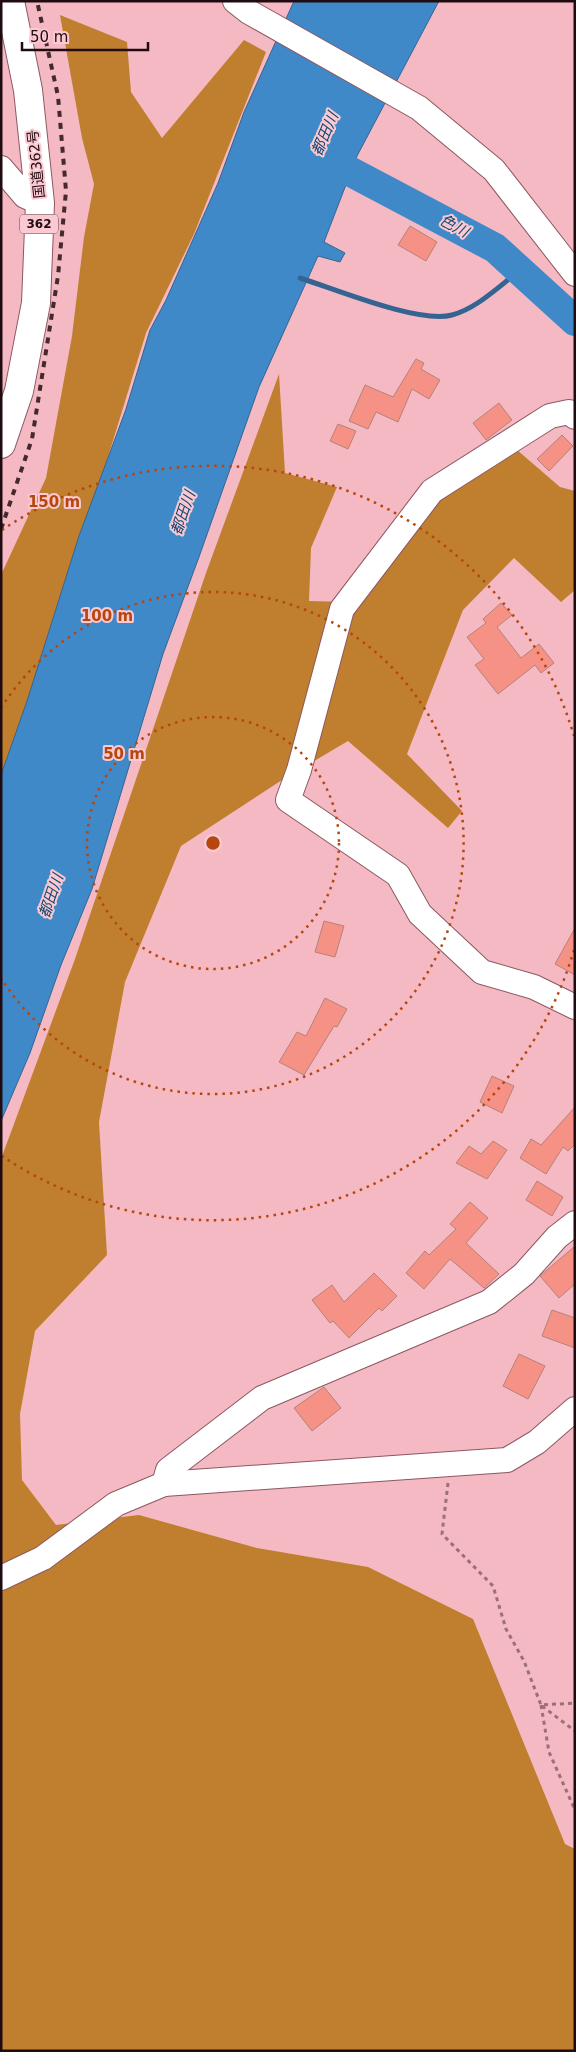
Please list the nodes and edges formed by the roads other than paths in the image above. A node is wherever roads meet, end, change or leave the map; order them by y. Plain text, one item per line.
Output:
1 (10, 1) edge
2 (242, 6) edge
3 (1, 168) edge
4 (40, 203) junction
5 (575, 274) edge
6 (575, 417) edge
7 (1, 444) edge
8 (575, 1007) edge
9 (575, 1223) edge
10 (575, 1409) edge
11 (164, 1484) junction
12 (1, 1578) edge

1 - 4 highway, 国道362号 / 362
2 - 5 street
3 - 4 street
4 - 7 highway, 国道362号 / 362
6 - 8 street
9 - 11 street
10 - 11 street
11 - 12 street

